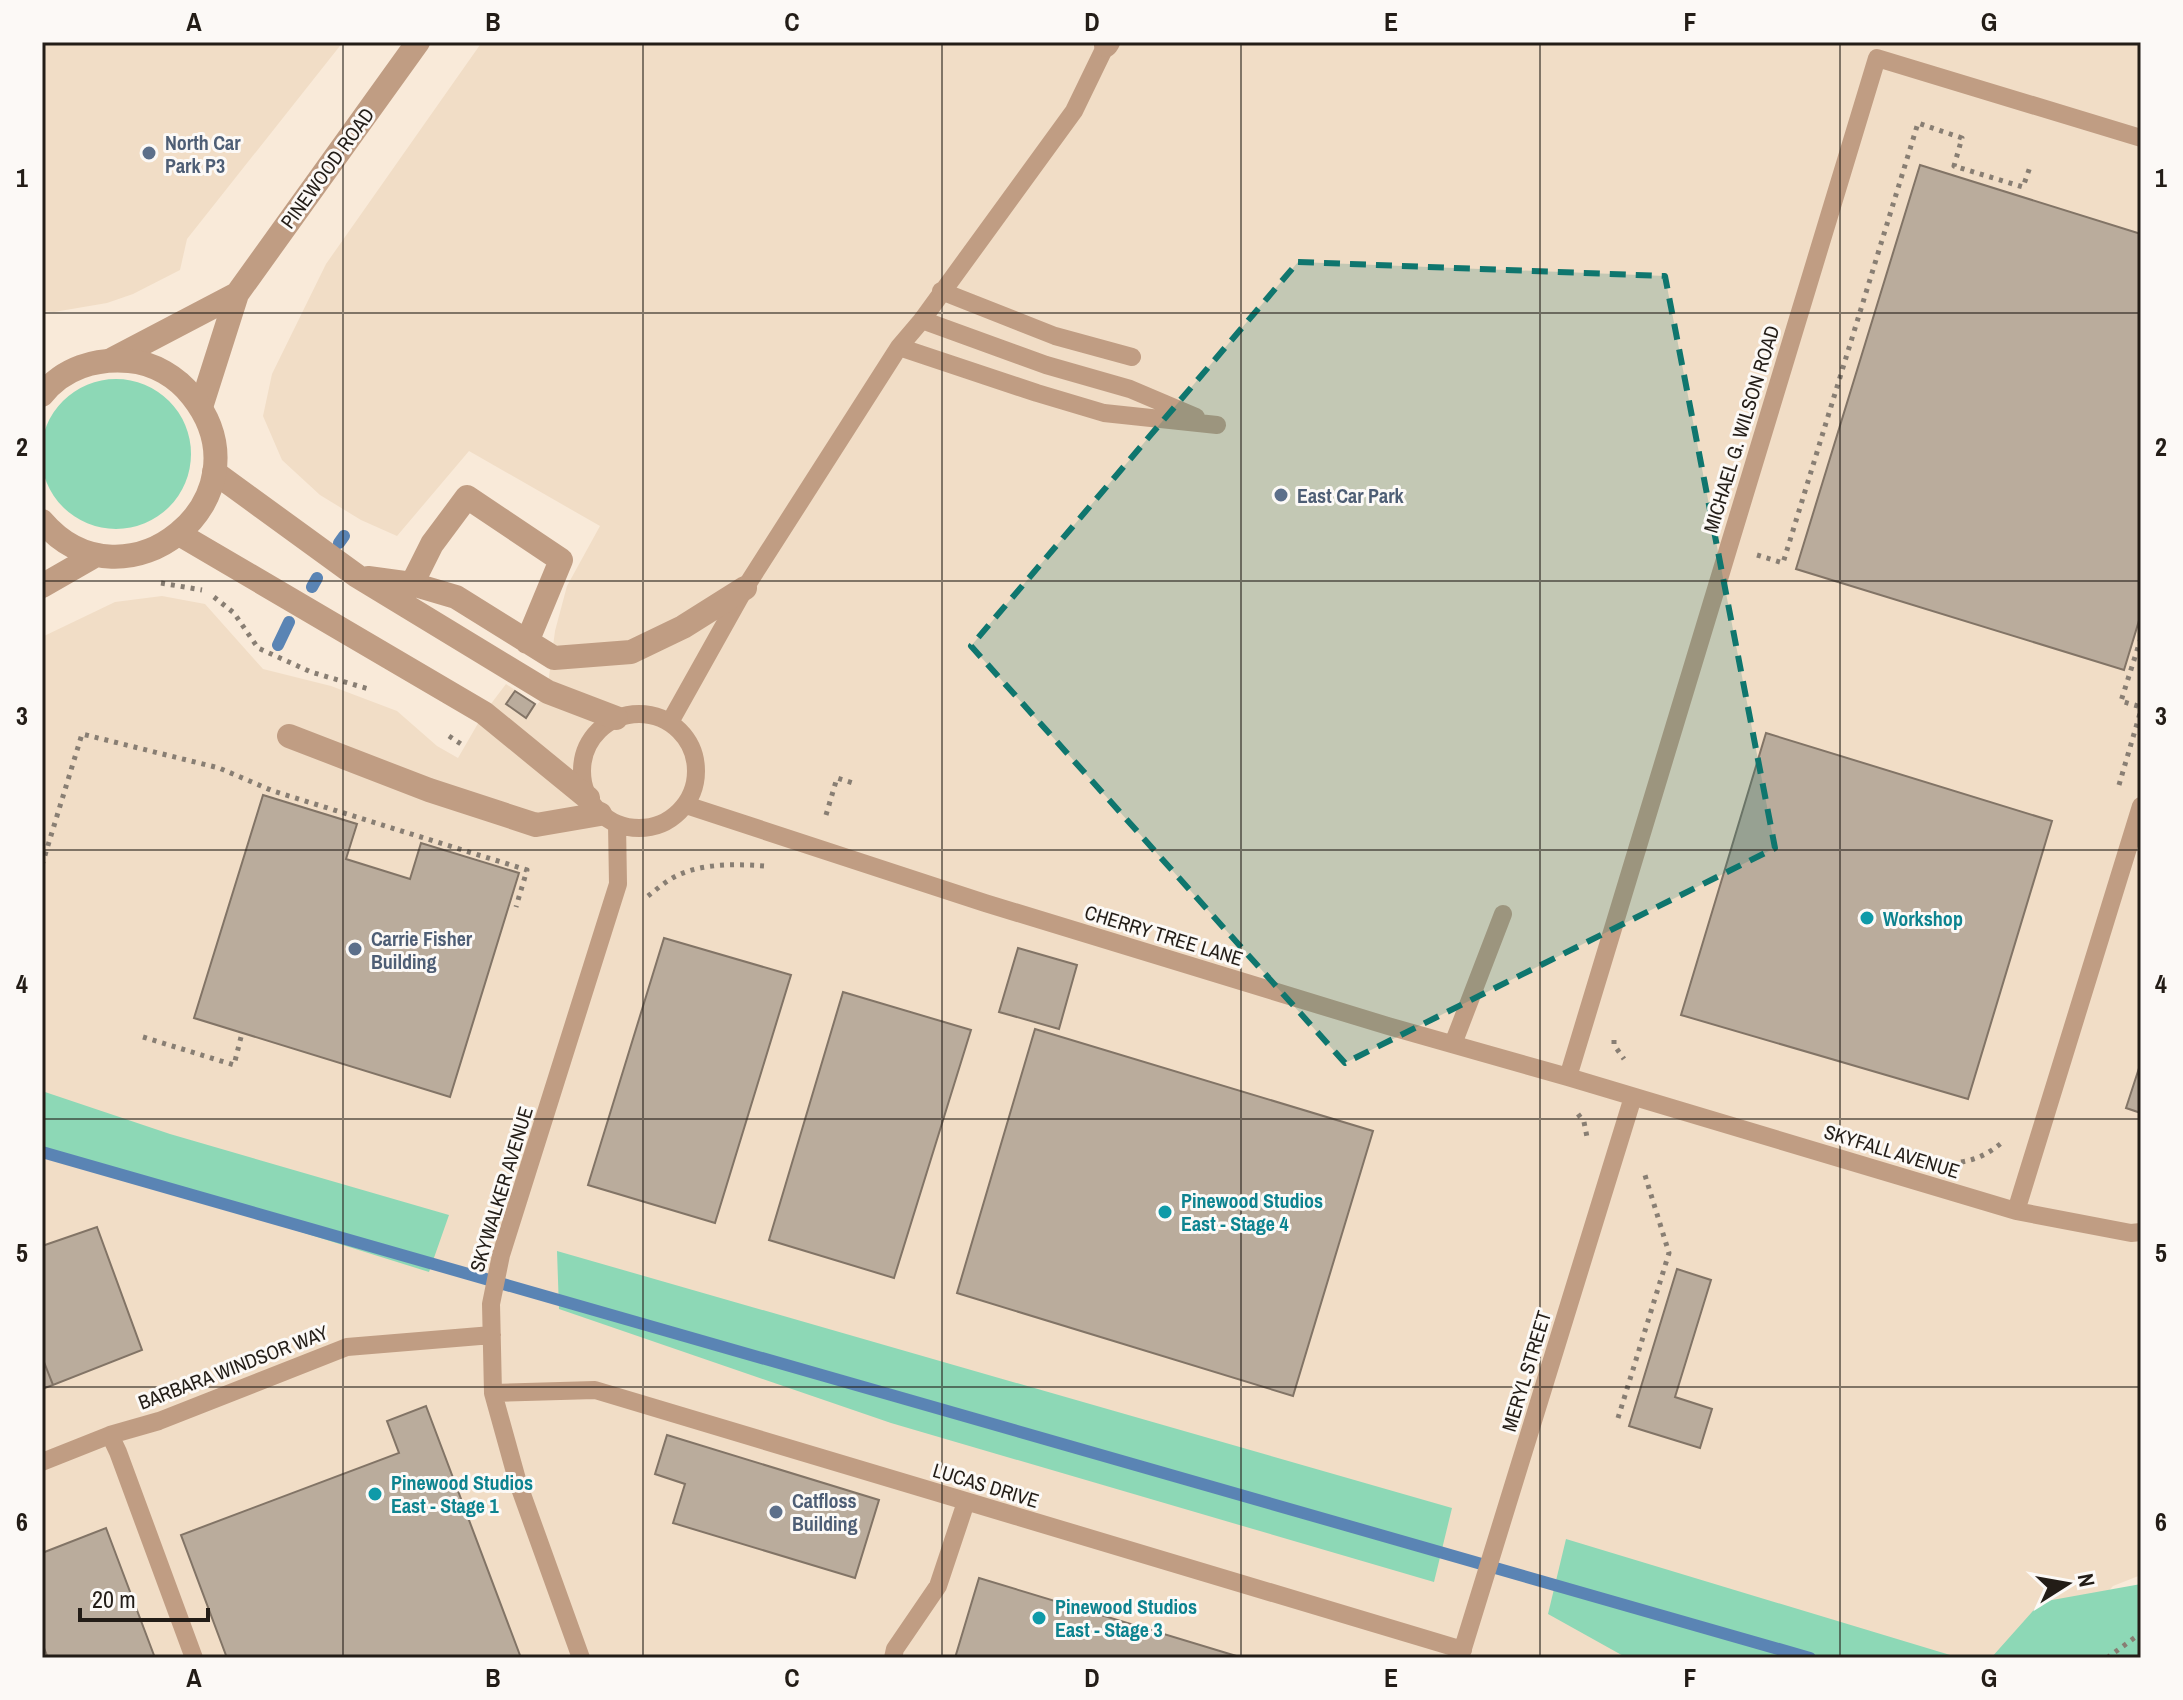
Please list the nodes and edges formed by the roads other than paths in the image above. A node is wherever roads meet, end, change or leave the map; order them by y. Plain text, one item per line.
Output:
1 (418, 42) edge
2 (1107, 43) edge
3 (2141, 138) edge
4 (941, 291) junction
5 (237, 294) junction
6 (922, 320) junction
7 (899, 347) junction
8 (1132, 357) dead end
9 (113, 359) junction
10 (52, 375) edge
11 (42, 395) edge
12 (201, 407) junction
13 (214, 472) junction
14 (42, 521) edge
15 (179, 534) junction
16 (96, 555) junction
17 (357, 576) junction
18 (412, 584) junction
19 (42, 586) edge
20 (745, 588) junction
21 (527, 642) junction
22 (616, 718) junction
23 (670, 722) junction
24 (289, 736) dead end
25 (686, 805) junction
26 (2141, 806) edge
27 (602, 812) junction
28 (1503, 914) dead end
29 (1453, 1044) junction
30 (1568, 1077) junction
31 (1633, 1097) junction
32 (2016, 1211) junction
33 (2141, 1232) edge
34 (492, 1335) junction
35 (493, 1393) junction
36 (110, 1435) junction
37 (42, 1462) edge
38 (966, 1502) junction
39 (1462, 1654) edge
40 (194, 1658) edge
41 (581, 1658) edge
42 (893, 1658) edge

1 - 5 street, PINEWOOD ROAD
2 - 4 lane
3 - 30 lane, MICHAEL G. WILSON ROAD
4 - 6 lane
4 - 8 lane
5 - 9 street, PINEWOOD ROAD
5 - 12 street, PINEWOOD ROAD
6 - 7 lane
6 - 7 lane
7 - 20 lane
9 - 10 street
9 - 12 street
10 - 11 street
12 - 13 street
13 - 15 street
13 - 17 street
14 - 16 street
15 - 16 street
15 - 27 street
16 - 19 street
17 - 18 street
17 - 22 street
18 - 21 street
18 - 21 street
20 - 21 street
20 - 23 lane
22 - 23 lane
22 - 27 lane
23 - 25 lane
24 - 27 street
25 - 27 lane
25 - 29 lane, CHERRY TREE LANE
26 - 32 lane
27 - 34 lane, SKYWALKER AVENUE
28 - 29 lane
29 - 30 lane, CHERRY TREE LANE
30 - 31 lane, CHERRY TREE LANE
31 - 32 lane, SKYFALL AVENUE
31 - 39 lane, MERYL STREET
32 - 33 lane, SKYFALL AVENUE
34 - 35 lane, SKYWALKER AVENUE
34 - 36 lane, BARBARA WINDSOR WAY
35 - 38 lane, LUCAS DRIVE
35 - 41 lane, SKYWALKER AVENUE
36 - 37 lane, BARBARA WINDSOR WAY
36 - 40 lane
38 - 39 lane, LUCAS DRIVE
38 - 42 lane

